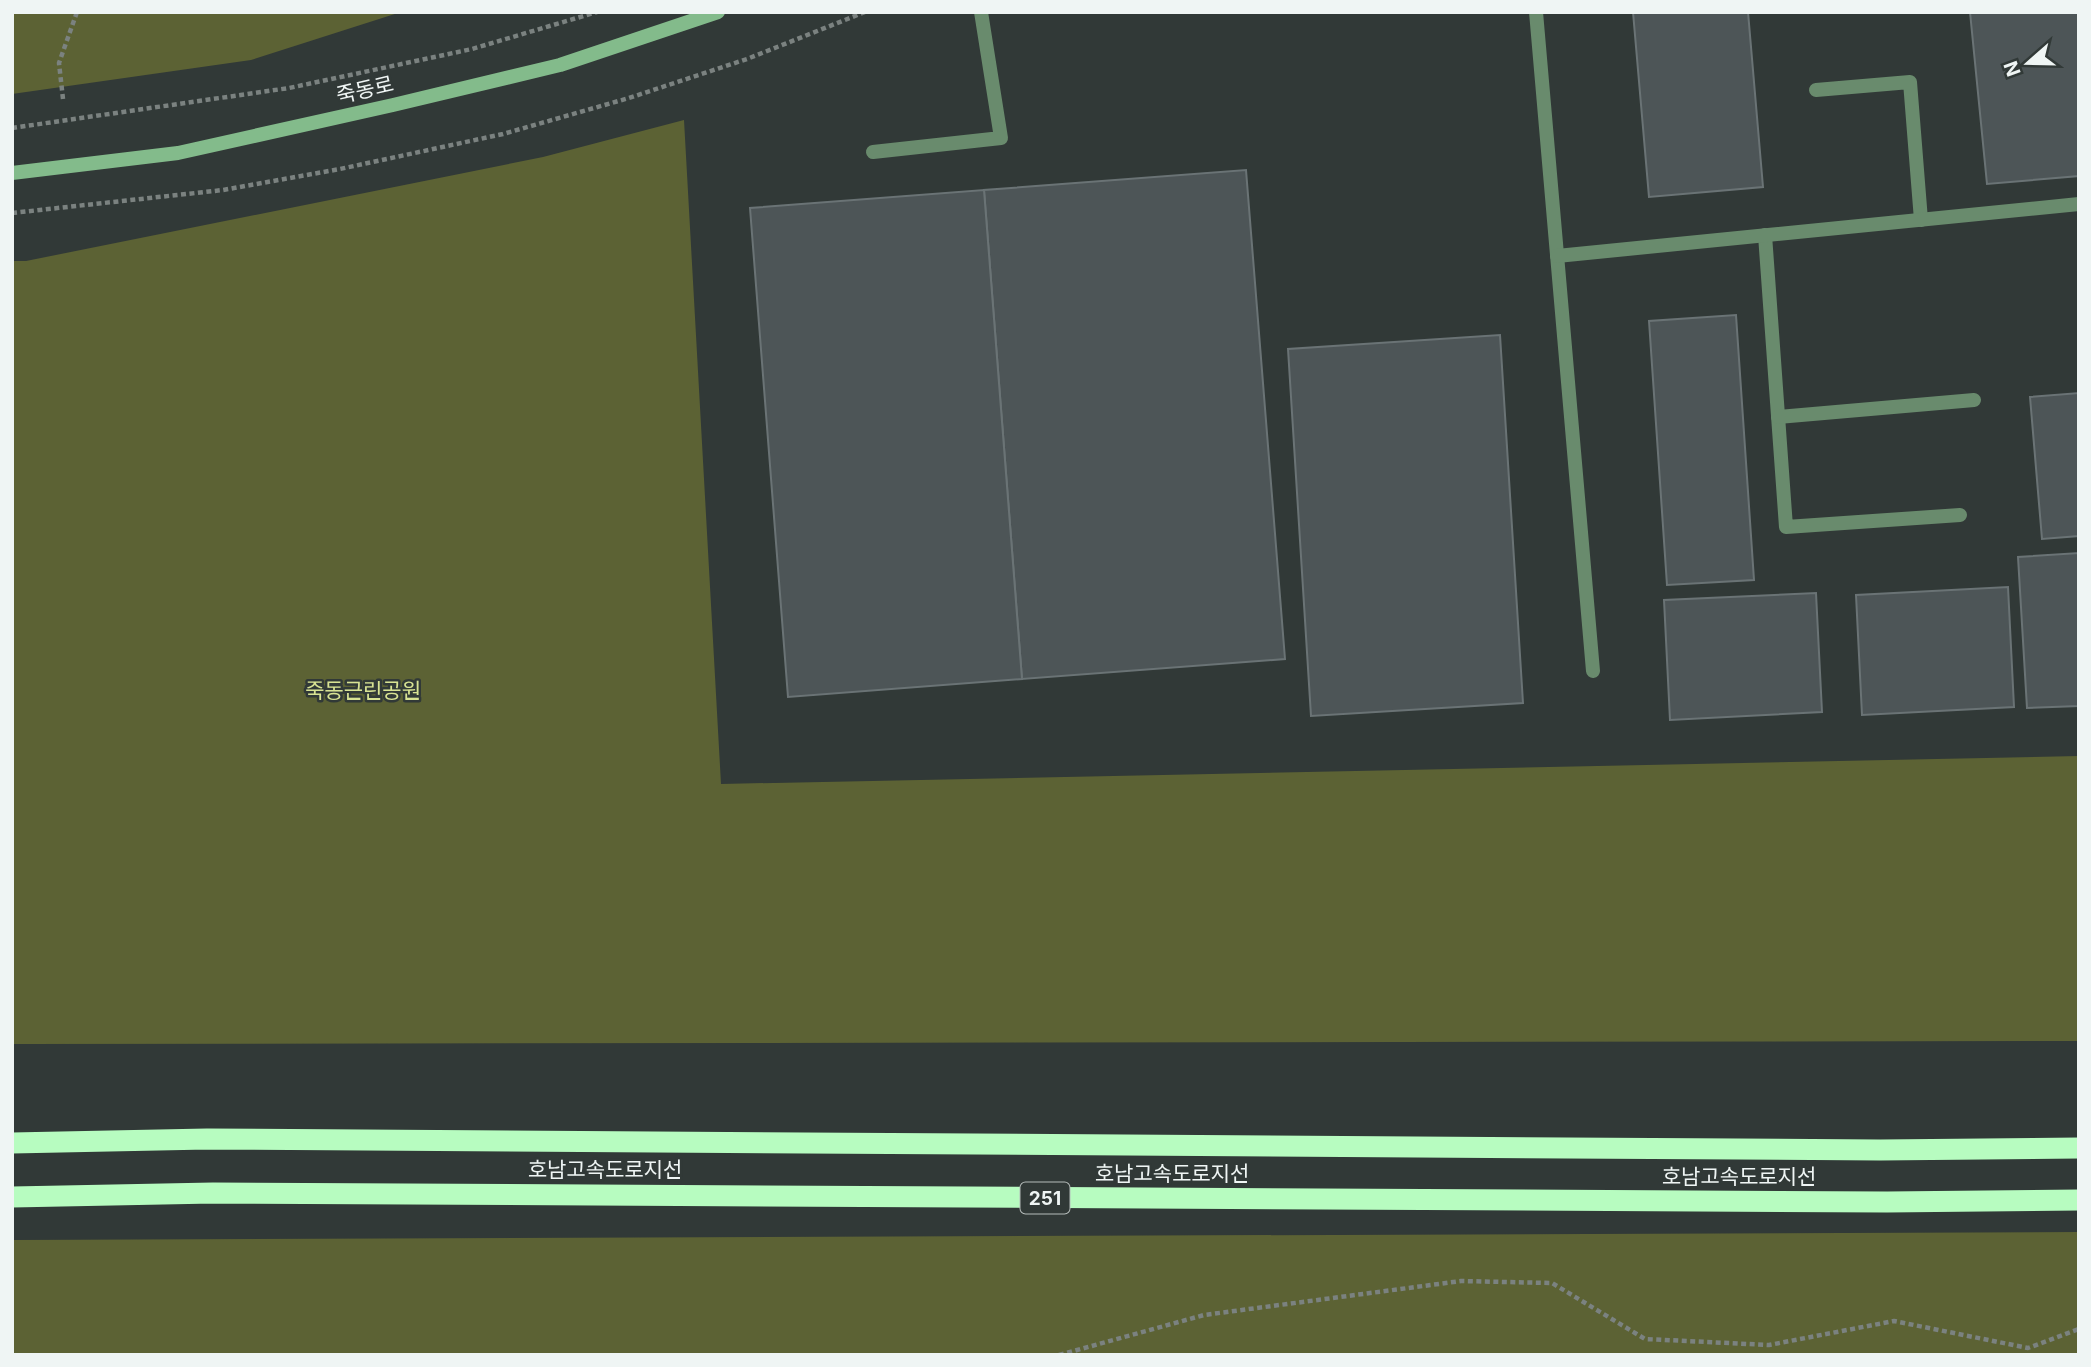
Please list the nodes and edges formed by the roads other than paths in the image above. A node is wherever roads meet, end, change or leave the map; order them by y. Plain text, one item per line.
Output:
1 (718, 12) edge
2 (981, 12) edge
3 (1536, 12) edge
4 (1816, 90) dead end
5 (873, 152) dead end
6 (12, 173) edge
7 (2079, 204) edge
8 (1921, 220) junction
9 (1765, 235) junction
10 (1557, 256) junction
11 (1975, 400) dead end
12 (1778, 417) junction
13 (1960, 515) dead end
14 (1593, 671) dead end
15 (12, 1143) edge
16 (2079, 1148) edge
17 (12, 1197) edge
18 (2079, 1200) edge

1 - 6 street, 죽동로
2 - 5 street
3 - 10 street
4 - 8 street
7 - 8 street
8 - 9 street
9 - 10 street
9 - 12 street
10 - 14 street
11 - 12 street
12 - 13 street
15 - 16 highway, 호남고속도로지선
17 - 18 highway, 호남고속도로지선 / 251

